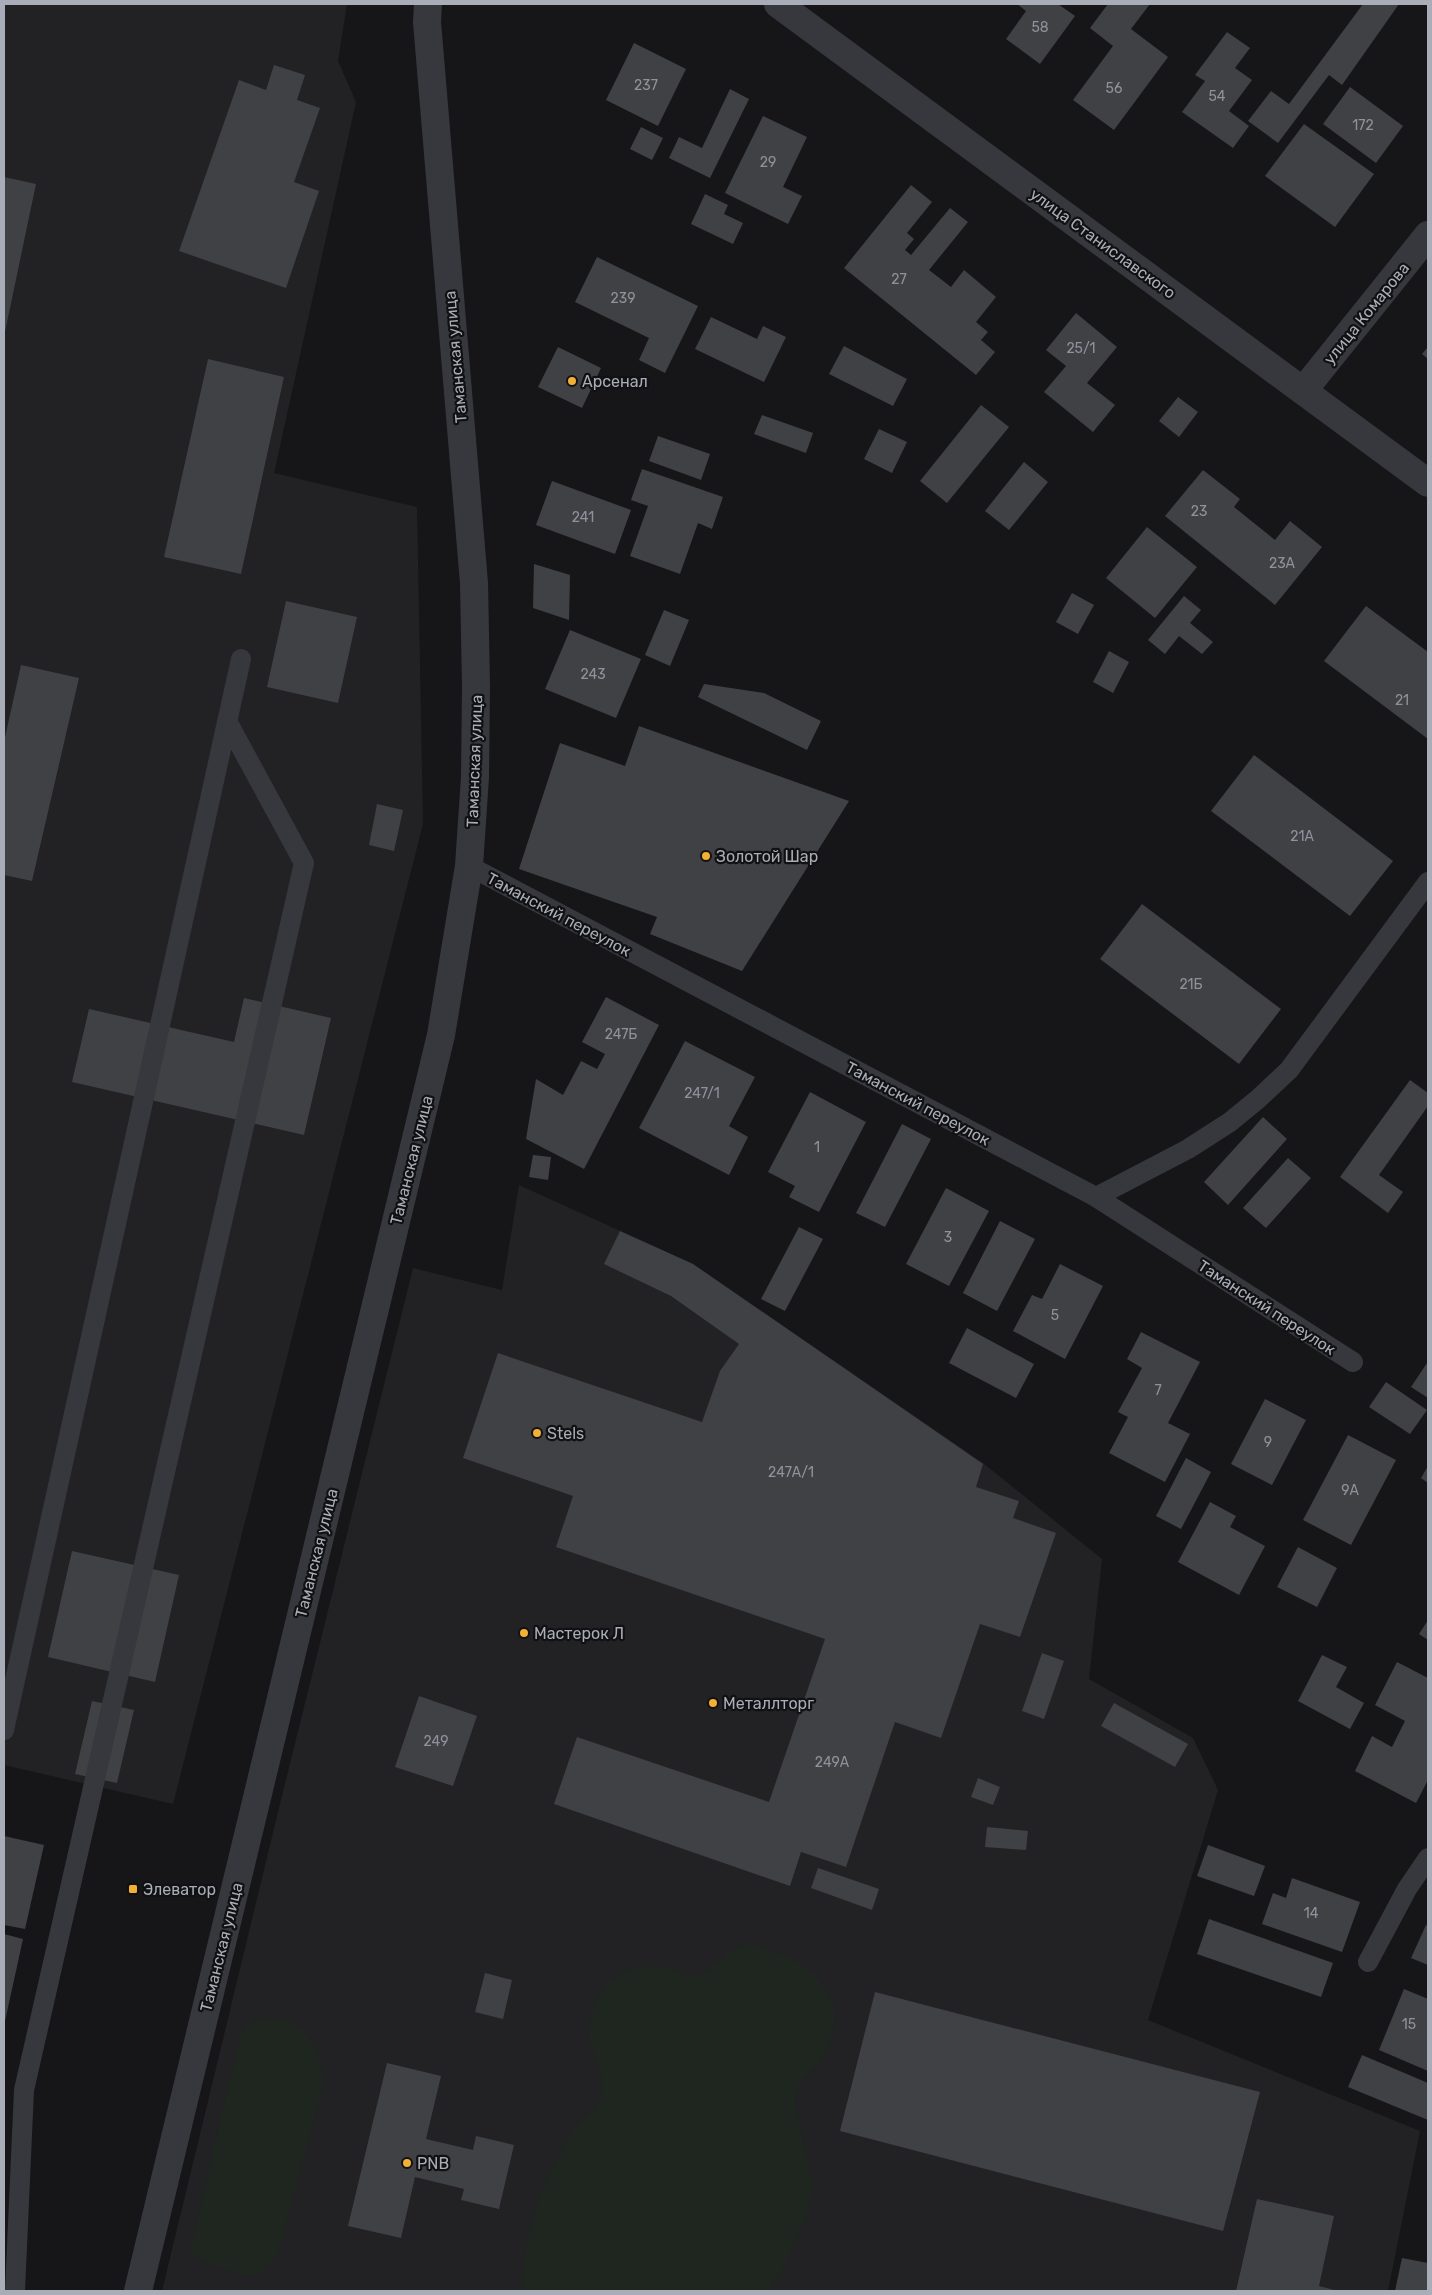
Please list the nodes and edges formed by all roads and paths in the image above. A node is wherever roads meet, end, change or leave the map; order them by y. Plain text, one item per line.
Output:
1 (428, 4) edge
2 (778, 4) edge
3 (1428, 235) edge
4 (1303, 391) junction
5 (1428, 483) edge
6 (241, 659) dead end
7 (227, 721) junction
8 (469, 866) junction
9 (1428, 882) edge
10 (1096, 1197) junction
11 (1353, 1362) dead end
12 (4, 1730) edge
13 (1428, 1858) edge
14 (1368, 1962) dead end
15 (15, 2291) edge
16 (138, 2291) edge

1 - 8 street, Таманская улица
2 - 4 street, улица Станиславского
3 - 4 street, улица Комарова
4 - 5 street, улица Станиславского
6 - 7 lane
7 - 12 lane
7 - 15 lane
8 - 10 lane, Таманский переулок
8 - 16 street, Таманская улица
9 - 10 lane
10 - 11 lane, Таманский переулок
13 - 14 lane

